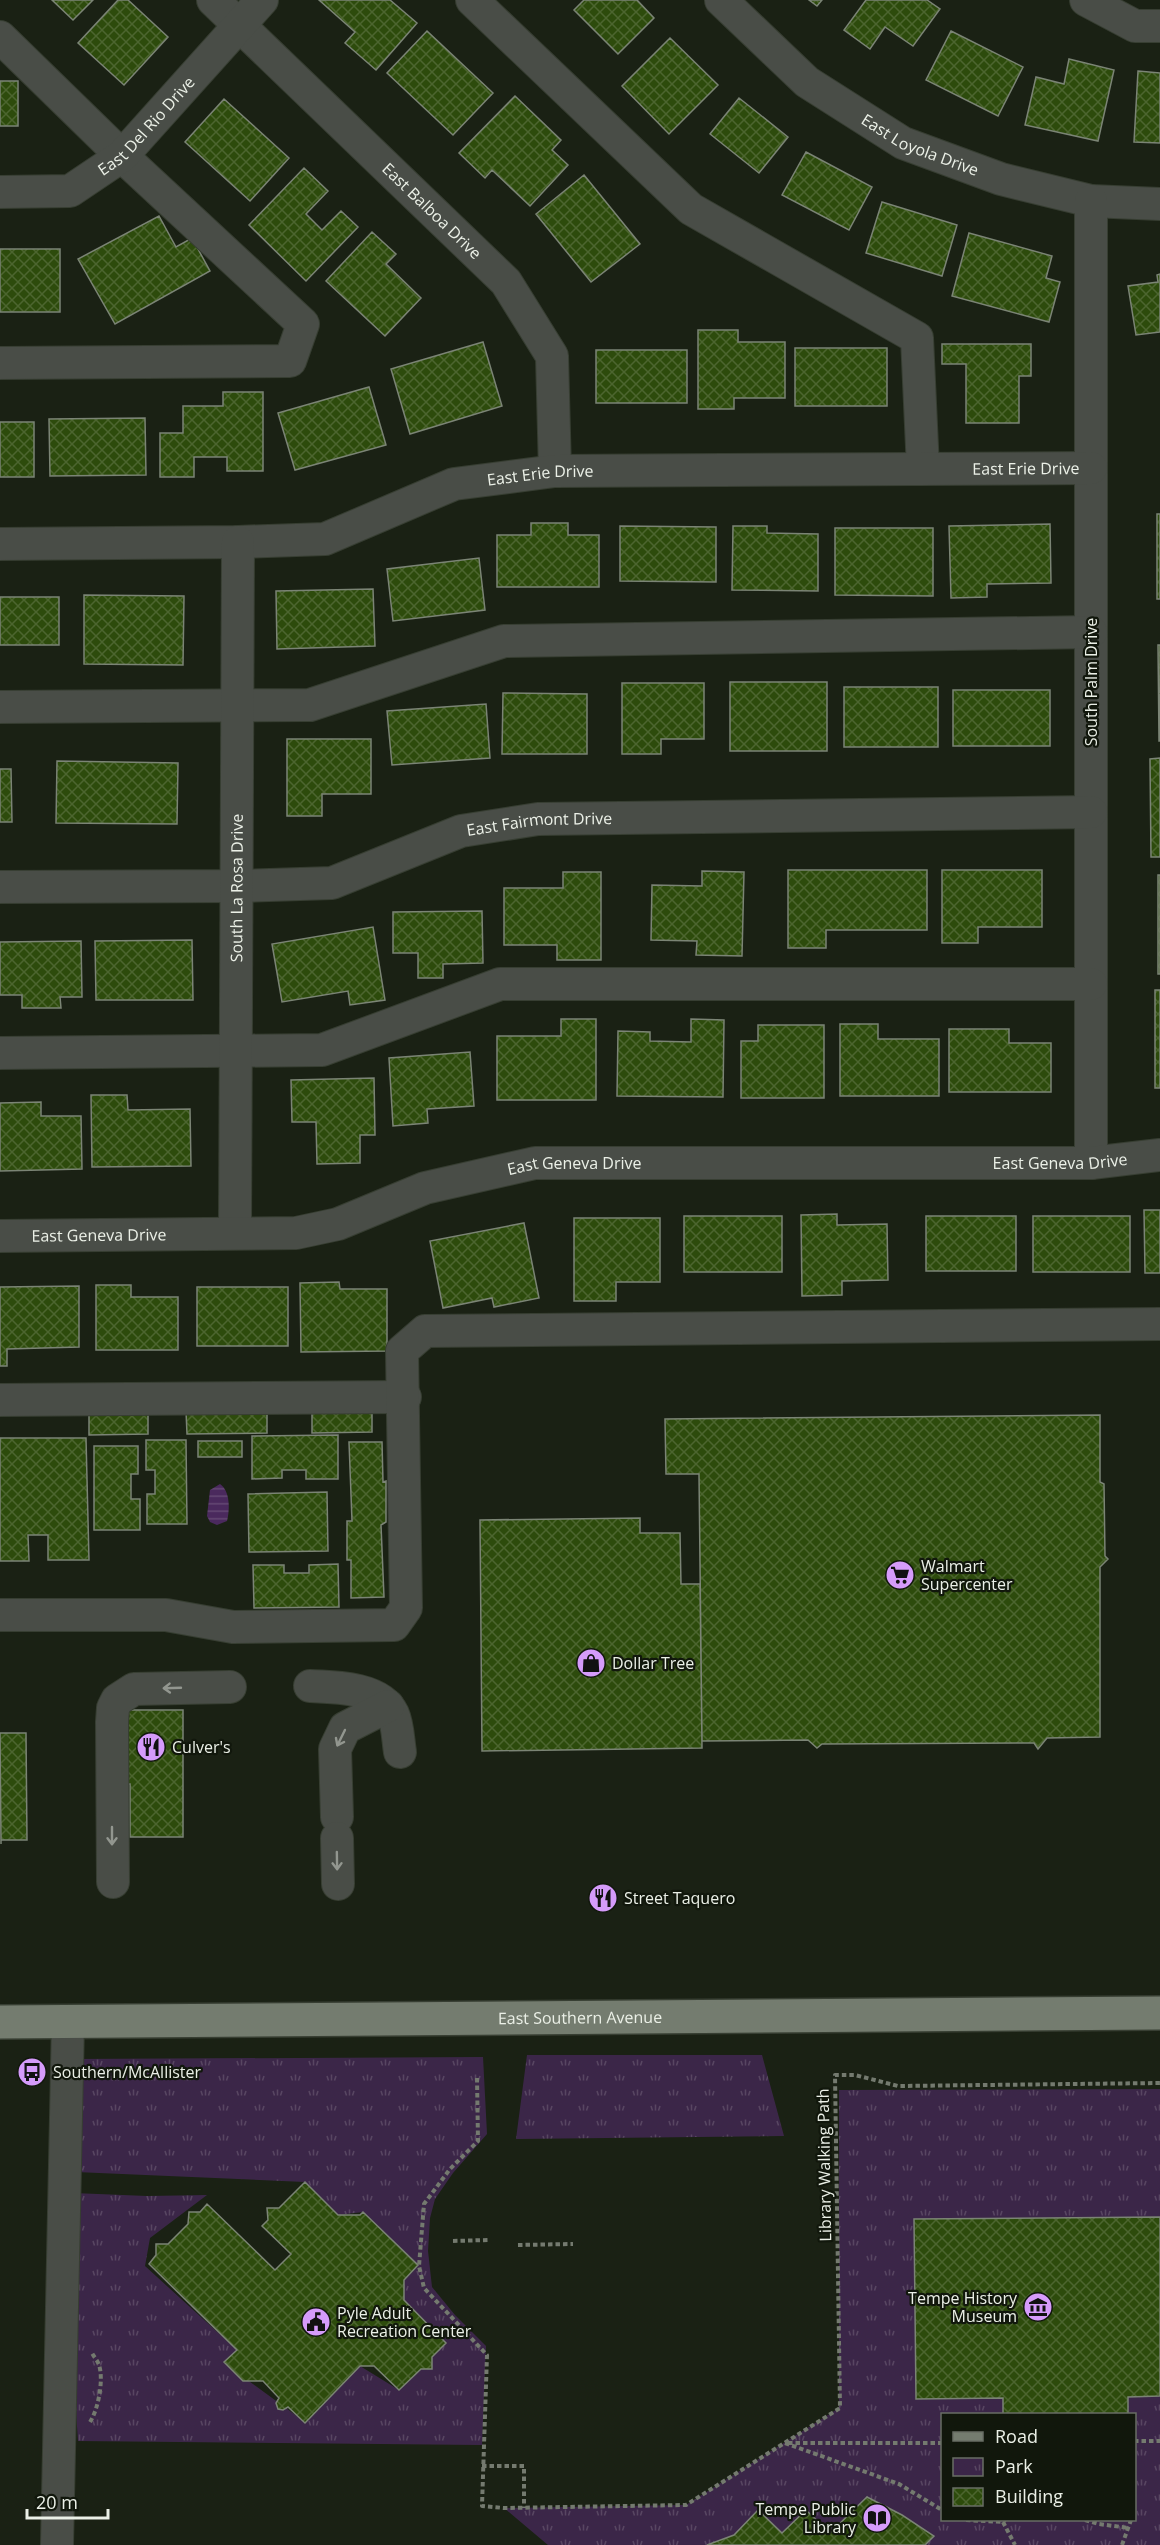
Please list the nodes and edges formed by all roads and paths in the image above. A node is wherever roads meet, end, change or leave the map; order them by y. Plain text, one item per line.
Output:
1 (213, 0) edge
2 (262, 0) edge
3 (472, 0) edge
4 (721, 0) edge
5 (1086, 0) edge
6 (238, 24) junction
7 (1160, 26) edge
8 (0, 37) edge
9 (122, 156) junction
10 (0, 192) edge
11 (1091, 201) junction
12 (1160, 204) edge
13 (0, 363) edge
14 (1091, 468) junction
15 (923, 469) junction
16 (555, 471) junction
17 (238, 542) junction
18 (0, 544) edge
19 (1091, 632) junction
20 (238, 705) junction
21 (0, 707) edge
22 (1091, 812) junction
23 (238, 886) junction
24 (0, 887) edge
25 (1091, 984) junction
26 (236, 1052) junction
27 (0, 1053) edge
28 (1160, 1155) edge
29 (1091, 1163) junction
30 (235, 1233) junction
31 (0, 1236) edge
32 (1160, 1324) edge
33 (405, 1397) junction
34 (0, 1400) edge
35 (0, 1615) edge
36 (310, 1686) dead end
37 (230, 1687) dead end
38 (388, 1706) junction
39 (400, 1752) dead end
40 (113, 1882) dead end
41 (338, 1884) dead end
42 (1160, 2013) edge
43 (0, 2022) edge
44 (68, 2022) junction
45 (477, 2078) dead end
46 (1160, 2083) edge
47 (488, 2240) dead end
48 (453, 2241) dead end
49 (573, 2244) dead end
50 (518, 2245) dead end
51 (1136, 2440) edge
52 (1160, 2440) edge
53 (784, 2443) junction
54 (941, 2443) edge
55 (482, 2466) junction
56 (524, 2508) junction
57 (941, 2509) edge
58 (1004, 2521) edge
59 (1088, 2521) edge
60 (1131, 2521) edge
61 (1129, 2528) junction
62 (57, 2545) edge
63 (1015, 2545) edge
64 (1122, 2545) edge

1 - 6 street, East Balboa Drive
2 - 6 street, East Del Rio Drive
3 - 15 street
4 - 11 street, East Loyola Drive
5 - 7 street
6 - 9 street, East Del Rio Drive
6 - 16 street, East Balboa Drive
8 - 9 street
9 - 10 street, East Del Rio Drive
9 - 13 street
11 - 12 street, East Loyola Drive
11 - 14 street, South Palm Drive
14 - 15 street, East Erie Drive
14 - 19 street, South Palm Drive
15 - 16 street, East Erie Drive
16 - 17 street, East Erie Drive
17 - 18 street, East Erie Drive
17 - 20 street, South La Rosa Drive
19 - 20 street
19 - 22 street, South Palm Drive
20 - 21 street
20 - 23 street, South La Rosa Drive
22 - 23 street, East Fairmont Drive
22 - 25 street, South Palm Drive
23 - 24 street, East Fairmont Drive
23 - 26 street, South La Rosa Drive
25 - 26 street
25 - 29 street, South Palm Drive
26 - 27 street
26 - 30 street, South La Rosa Drive
28 - 29 street, East Geneva Drive
29 - 30 street, East Geneva Drive
30 - 31 street, East Geneva Drive
32 - 33 street
33 - 34 street
33 - 35 street
36 - 38 street
37 -> 40 street
38 - 39 street
38 -> 41 street
42 - 44 main road, East Southern Avenue
43 - 44 main road, East Southern Avenue
44 - 62 street
45 - 55 path, Library Walking Path
46 - 53 path, Library Walking Path
47 - 48 path
49 - 50 path
51 - 52 path
53 - 54 path
53 - 56 path, Library Walking Path
53 - 57 path
55 - 56 path, Library Walking Path
55 - 56 path
58 - 63 path
59 - 61 path
60 - 61 path
61 - 64 path

